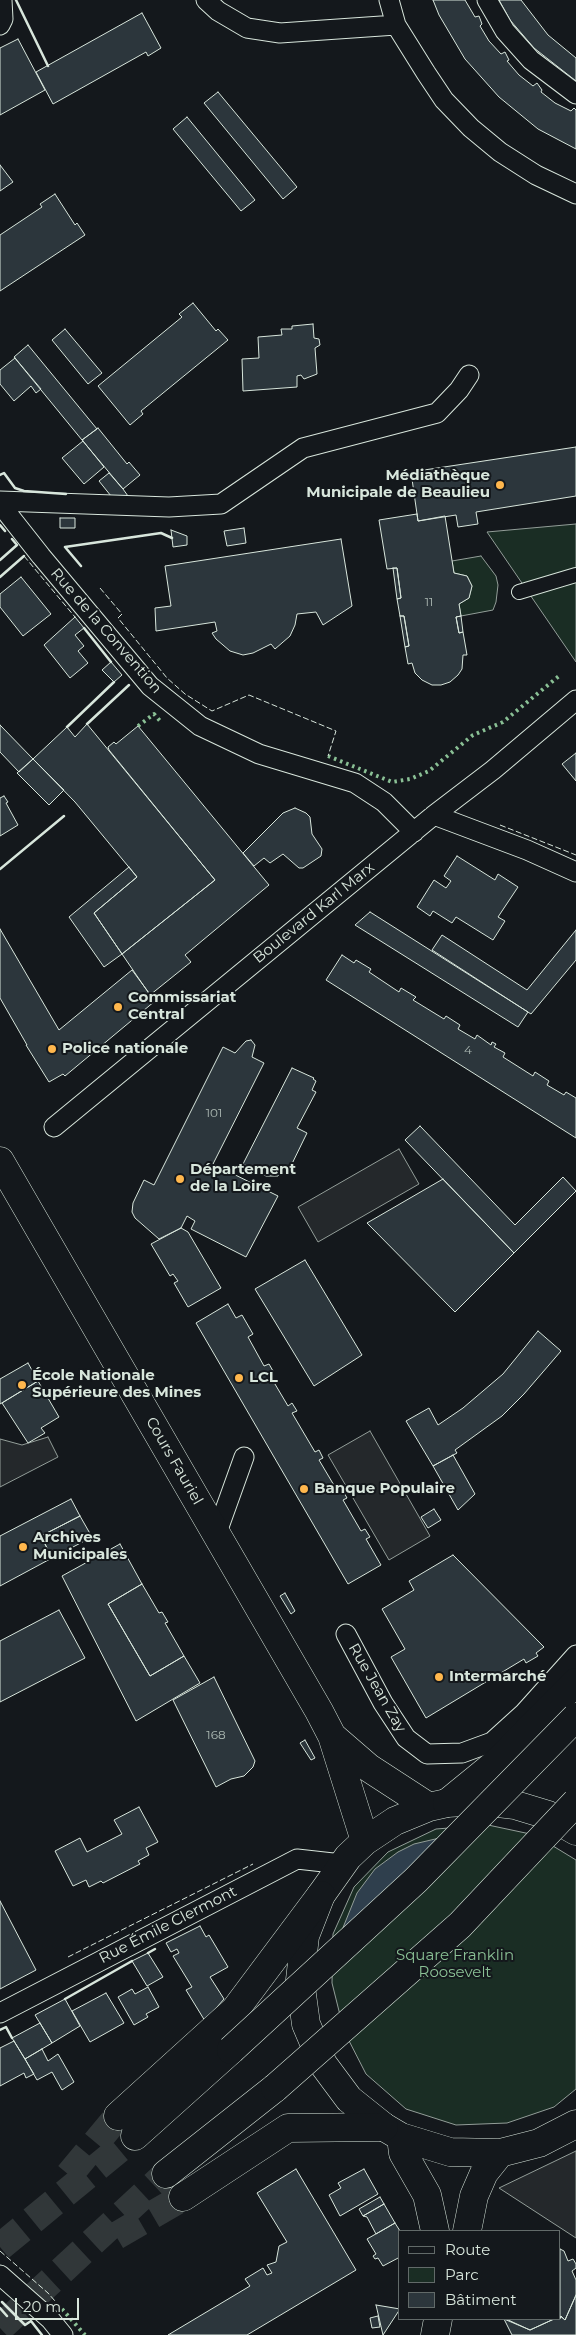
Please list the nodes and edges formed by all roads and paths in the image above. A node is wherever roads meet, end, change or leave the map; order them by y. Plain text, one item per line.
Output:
1 (2, 0) edge
2 (206, 0) edge
3 (389, 0) edge
4 (487, 0) edge
5 (0, 25) edge
6 (396, 25) junction
7 (576, 94) edge
8 (576, 194) edge
9 (469, 375) dead end
10 (0, 502) edge
11 (576, 575) edge
12 (519, 592) dead end
13 (576, 700) edge
14 (434, 815) junction
15 (414, 832) junction
16 (576, 872) edge
17 (54, 1127) dead end
18 (0, 1161) edge
19 (244, 1457) dead end
20 (216, 1535) junction
21 (346, 1634) dead end
22 (576, 1654) edge
23 (576, 1682) edge
24 (576, 1717) edge
25 (332, 1736) junction
26 (576, 1802) edge
27 (438, 1805) junction
28 (576, 1831) edge
29 (365, 1841) junction
30 (342, 1864) junction
31 (321, 1895) junction
32 (0, 2013) edge
33 (118, 2116) tunnel mouth
34 (576, 2124) edge
35 (392, 2132) junction
36 (135, 2136) tunnel mouth
37 (500, 2153) junction
38 (166, 2174) tunnel mouth
39 (183, 2197) tunnel mouth
40 (435, 2230) edge
41 (467, 2230) edge
42 (0, 2275) edge
43 (438, 2320) edge
44 (63, 2335) edge
45 (435, 2335) edge

1 - 5 street
2 - 6 street
3 - 6 street
4 - 7 street
6 - 8 street
9 - 10 street
10 - 15 street, Rue de la Convention
11 - 12 street
13 - 14 street, Boulevard Karl Marx
14 - 15 street, Boulevard Karl Marx
14 - 16 street
15 - 17 street, Boulevard Karl Marx
18 - 20 main road, Cours Fauriel
19 - 20 street
20 - 25 main road, Cours Fauriel
21 - 22 street, Rue Jean Zay
23 - 27 main road
24 - 36 main road, bridge
25 - 27 main road, Cours Fauriel
25 - 29 main road, Cours Fauriel
26 - 38 main road, bridge
27 - 28 main road
27 - 29 main road
29 - 30 main road
30 - 31 main road
30 - 32 street, Rue Émile Clermont
31 - 33 main road
31 - 35 main road
34 - 37 main road
35 - 37 main road
35 - 39 main road
35 - 40 main road
37 - 41 main road
42 - 44 street
43 - 45 main road

